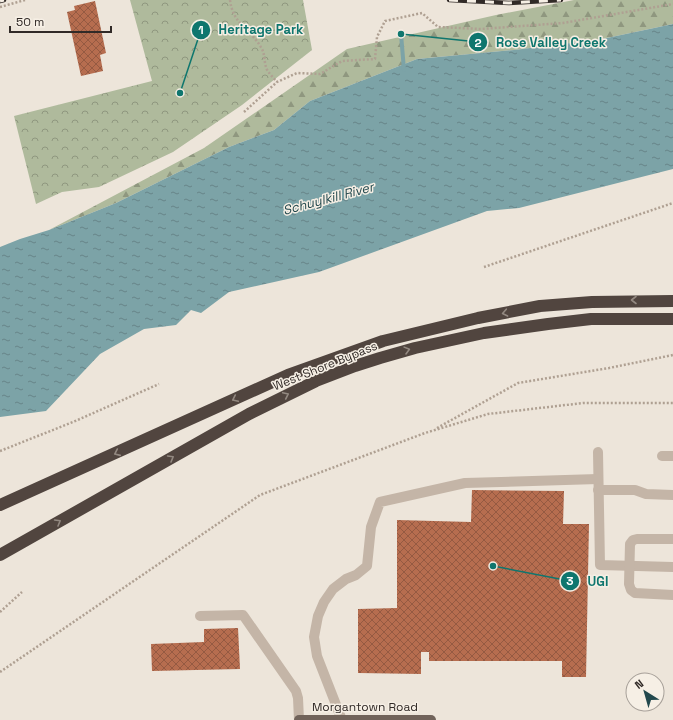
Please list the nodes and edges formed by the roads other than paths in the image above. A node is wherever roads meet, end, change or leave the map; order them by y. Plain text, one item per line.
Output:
1 (673, 301) edge
2 (673, 319) edge
3 (598, 452) dead end
4 (662, 456) dead end
5 (673, 456) edge
6 (598, 479) junction
7 (598, 490) junction
8 (673, 495) edge
9 (0, 506) edge
10 (673, 539) edge
11 (0, 554) edge
12 (630, 565) junction
13 (673, 567) edge
14 (673, 595) edge
15 (200, 616) dead end
16 (299, 720) edge
17 (342, 720) edge
18 (431, 720) edge

1 -> 9 highway, West Shore Bypass
11 -> 2 highway, West Shore Bypass
3 - 6 lane
4 - 5 lane
6 - 7 lane
6 - 17 lane
7 - 8 lane
7 - 12 lane
10 - 12 lane
12 - 13 lane
12 - 14 lane
15 - 16 lane
16 - 17 main road, Morgantown Road
17 - 18 main road, Morgantown Road

